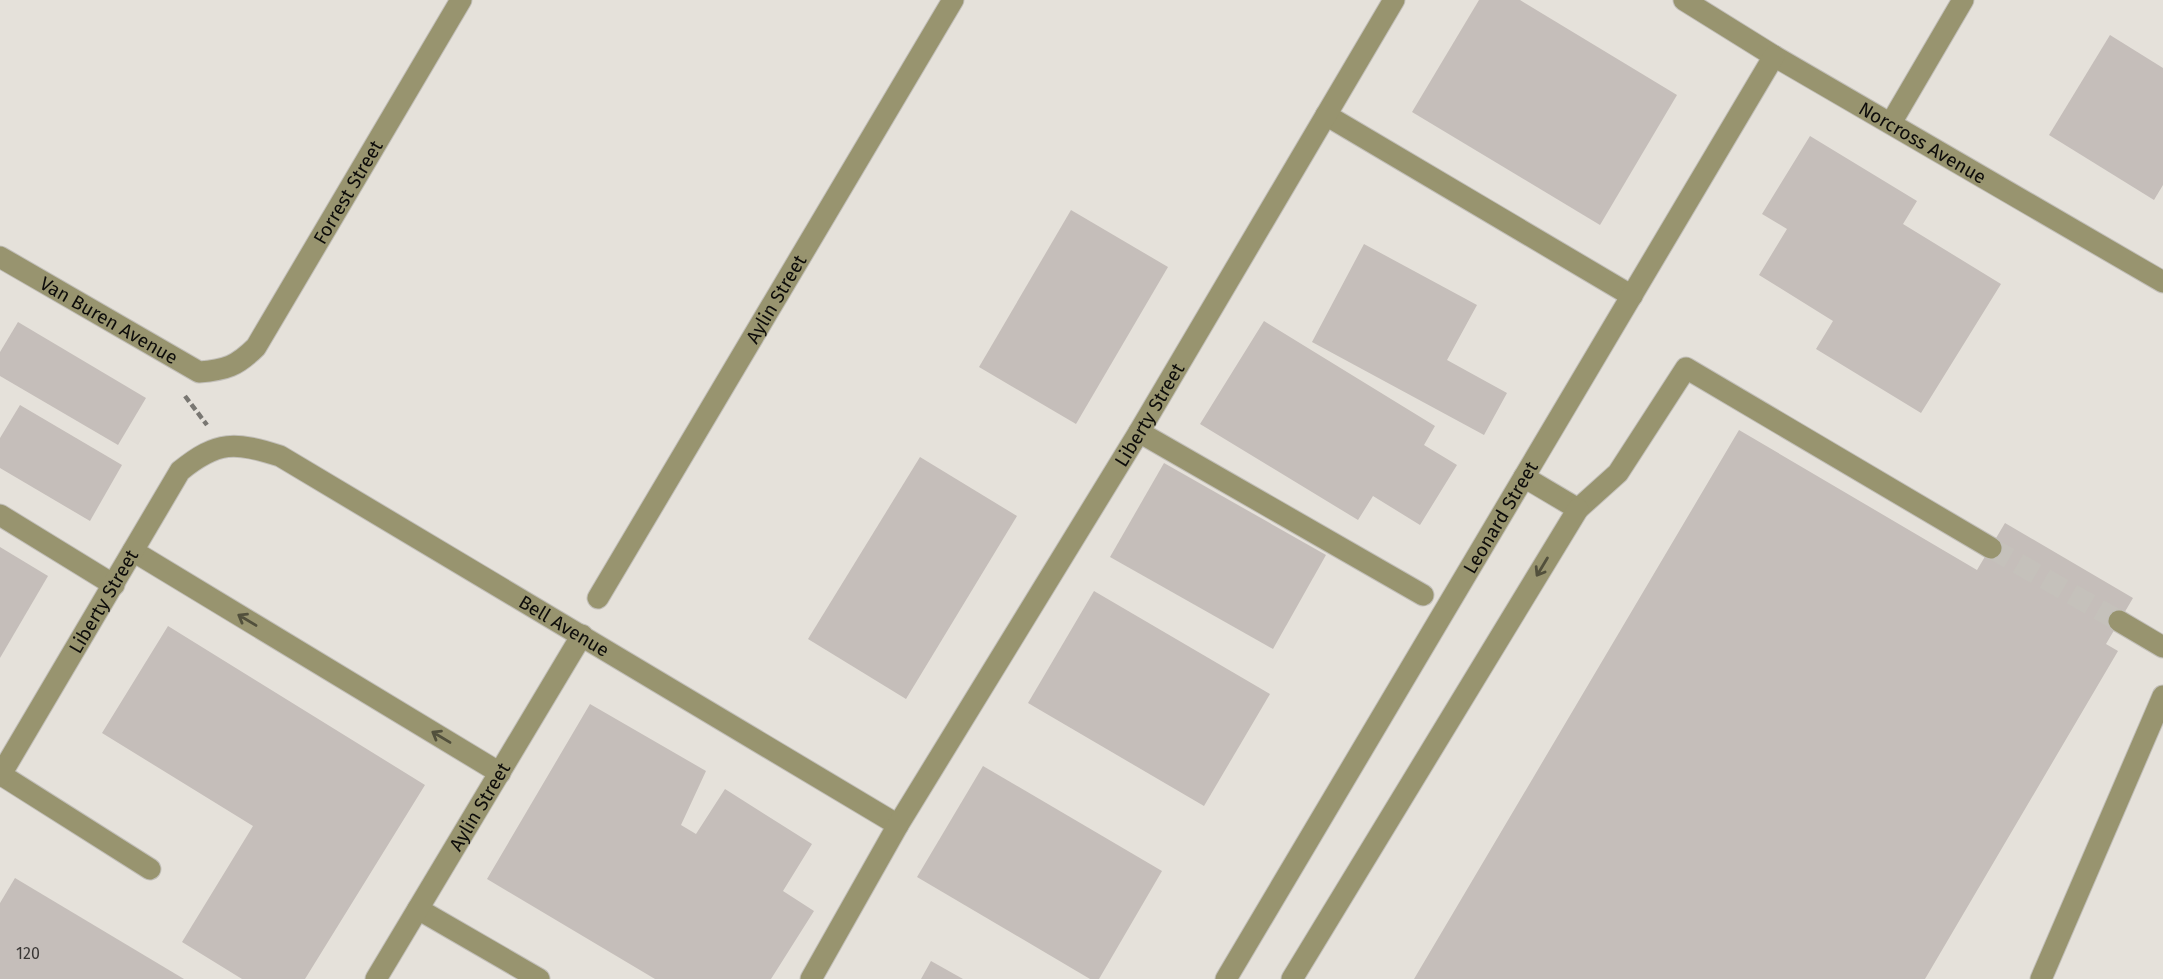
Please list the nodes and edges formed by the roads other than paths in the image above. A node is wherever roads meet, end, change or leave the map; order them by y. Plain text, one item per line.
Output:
1 (461, 0) edge
2 (953, 0) edge
3 (1394, 0) edge
4 (1684, 0) edge
5 (1963, 0) edge
6 (1774, 56) junction
7 (1326, 115) junction
8 (1891, 123) junction
9 (0, 257) edge
10 (2163, 282) edge
11 (1632, 296) junction
12 (210, 371) joint
13 (1139, 432) junction
14 (224, 446) joint
15 (1524, 477) junction
16 (1578, 509) junction
17 (0, 515) edge
18 (1991, 548) tunnel mouth
19 (133, 551) junction
20 (114, 585) junction
21 (1423, 595) dead end
22 (598, 598) dead end
23 (2119, 621) tunnel mouth
24 (582, 635) junction
25 (2163, 647) edge
26 (2163, 696) edge
27 (500, 773) junction
28 (0, 775) edge
29 (898, 825) junction
30 (150, 869) dead end
31 (418, 909) junction
32 (376, 979) edge
33 (540, 979) edge
34 (811, 979) edge
35 (1226, 979) edge
36 (1292, 979) edge
37 (2041, 979) edge

1 - 12 street, Forrest Street
2 - 22 street, Aylin Street
3 - 7 street, Liberty Street
4 - 6 street, Norcross Avenue
5 - 8 street
6 - 8 street, Norcross Avenue
6 - 11 street, Leonard Street
7 - 11 street
7 - 13 street, Liberty Street
8 - 10 street, Norcross Avenue
9 - 12 street, Van Buren Avenue
11 - 15 street, Leonard Street
13 - 21 street
13 - 29 street, Liberty Street
14 - 19 street, Liberty Street
14 - 24 street, Bell Avenue
15 - 16 street
15 - 35 street, Leonard Street
16 - 18 street
16 -> 36 street
17 - 20 street
19 - 20 street, Liberty Street
27 -> 19 street
20 - 28 street, Liberty Street
23 - 25 street
24 - 27 street, Aylin Street
24 - 29 street, Bell Avenue
26 - 37 street
27 - 31 street, Aylin Street
28 - 30 street
29 - 34 street, Liberty Street
31 - 32 street, Aylin Street
31 - 33 street

